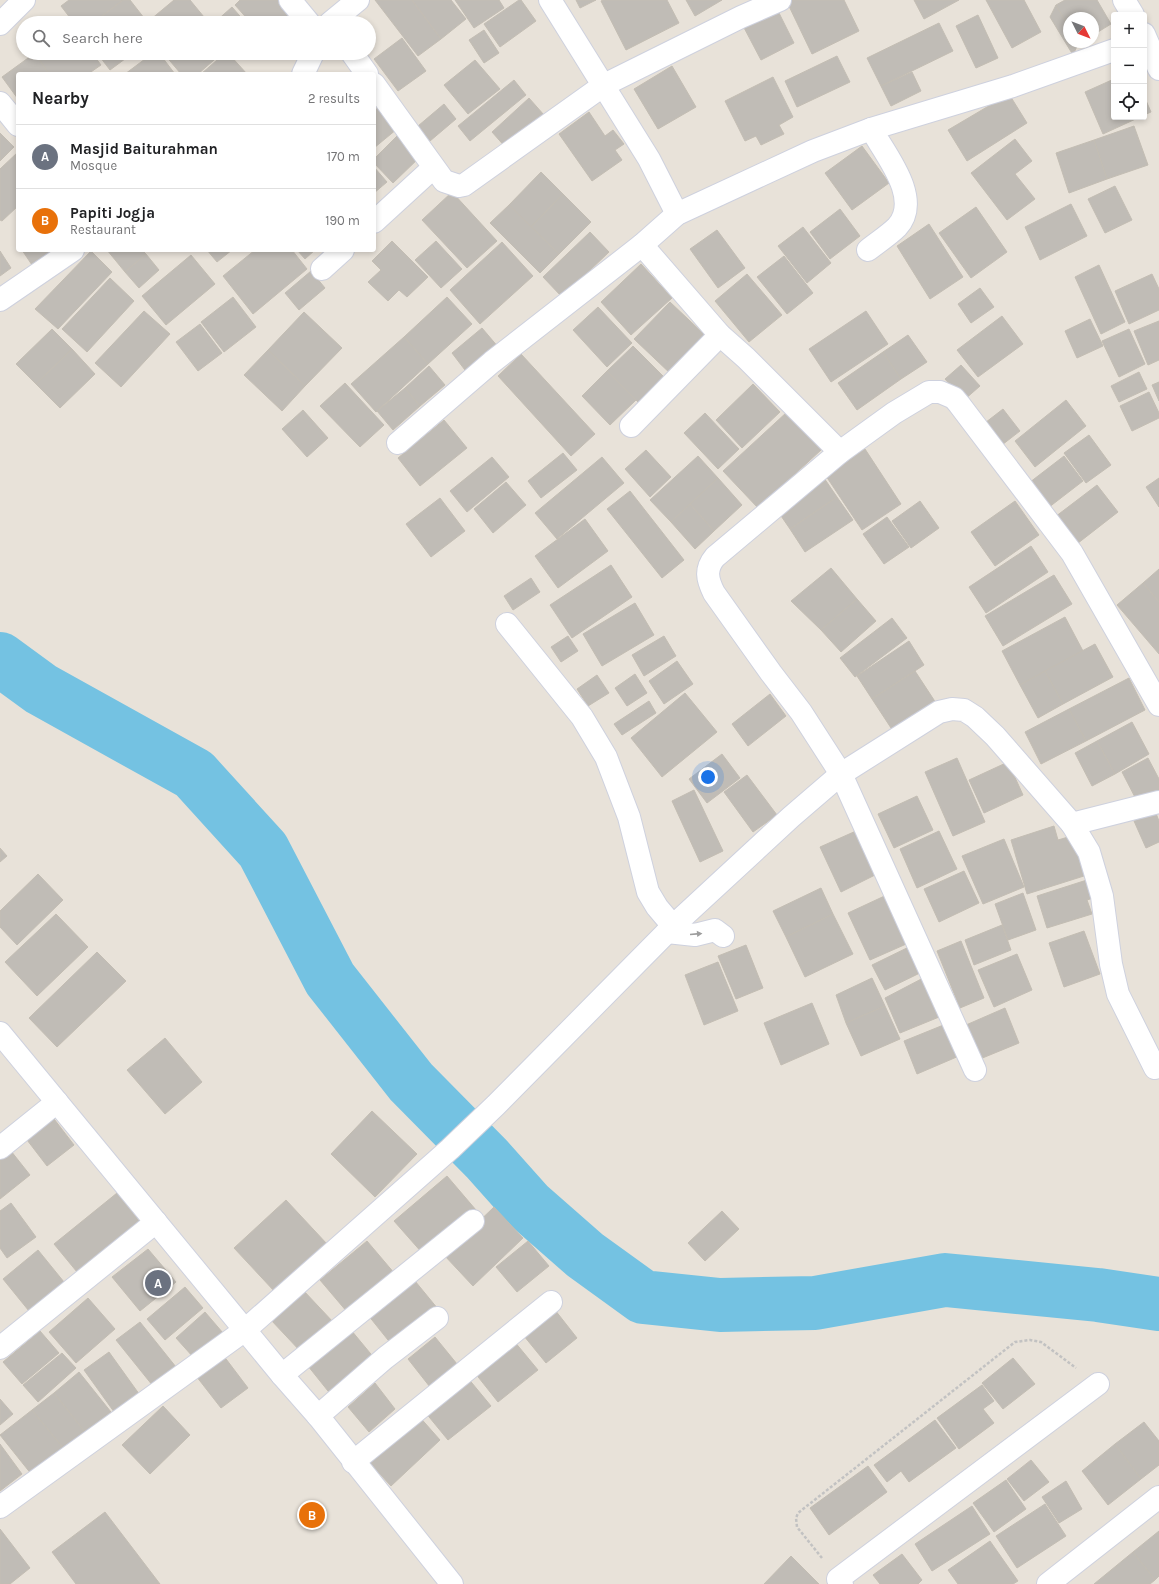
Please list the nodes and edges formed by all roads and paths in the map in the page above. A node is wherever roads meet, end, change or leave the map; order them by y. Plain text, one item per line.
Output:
1 (24, 0) edge
2 (290, 0) edge
3 (358, 0) edge
4 (550, 0) edge
5 (780, 0) edge
6 (1124, 0) edge
7 (1131, 12) edge
8 (303, 16) edge
9 (339, 16) edge
10 (0, 24) edge
11 (1148, 37) edge
12 (1111, 51) edge
13 (310, 60) edge
14 (357, 60) edge
15 (1159, 69) edge
16 (304, 72) edge
17 (366, 72) edge
18 (604, 85) junction
19 (376, 87) edge
20 (0, 103) edge
21 (16, 123) edge
22 (871, 129) junction
23 (433, 168) junction
24 (677, 214) junction
25 (376, 220) edge
26 (642, 245) junction
27 (868, 250) dead end
28 (70, 252) edge
29 (341, 252) edge
30 (322, 269) dead end
31 (0, 300) edge
32 (720, 335) junction
33 (631, 426) dead end
34 (398, 443) dead end
35 (840, 452) junction
36 (507, 624) dead end
37 (1159, 705) edge
38 (841, 774) junction
39 (1159, 802) edge
40 (1072, 824) junction
41 (670, 929) junction
42 (723, 936) dead end
43 (0, 1033) edge
44 (1155, 1068) dead end
45 (975, 1070) dead end
46 (57, 1102) junction
47 (0, 1148) edge
48 (472, 1221) dead end
49 (156, 1222) junction
50 (551, 1302) dead end
51 (437, 1318) dead end
52 (245, 1330) junction
53 (0, 1348) edge
54 (282, 1375) junction
55 (1098, 1384) joint
56 (318, 1416) junction
57 (353, 1462) junction
58 (1159, 1497) edge
59 (0, 1507) edge
60 (840, 1582) edge
61 (452, 1584) edge
62 (1048, 1584) edge

1 - 10 street
2 - 8 street
3 - 9 street
4 - 18 street
5 - 18 street
6 - 7 street
11 - 15 street
12 - 22 street
13 - 16 street
14 - 17 street
18 - 23 street
18 - 24 street
19 - 23 street
20 - 21 street
22 - 24 street
22 - 27 street
23 - 25 street
24 - 26 street
26 - 32 street
26 - 34 street
28 - 31 street
29 - 30 street
32 - 33 street
32 - 35 street
35 - 37 street
35 - 38 street
36 - 41 street
38 - 40 street
38 - 41 street
38 - 45 street
39 - 40 street
40 - 44 street
41 -> 42 street
41 - 52 street
43 - 46 street
46 - 47 street
46 - 49 street
48 - 54 street
49 - 52 street
49 - 53 street
50 - 57 street
51 - 56 street
52 - 54 street
52 - 59 street
54 - 56 street
55 - 60 street
55 - 60 path
56 - 57 street
57 - 61 street
58 - 62 street

